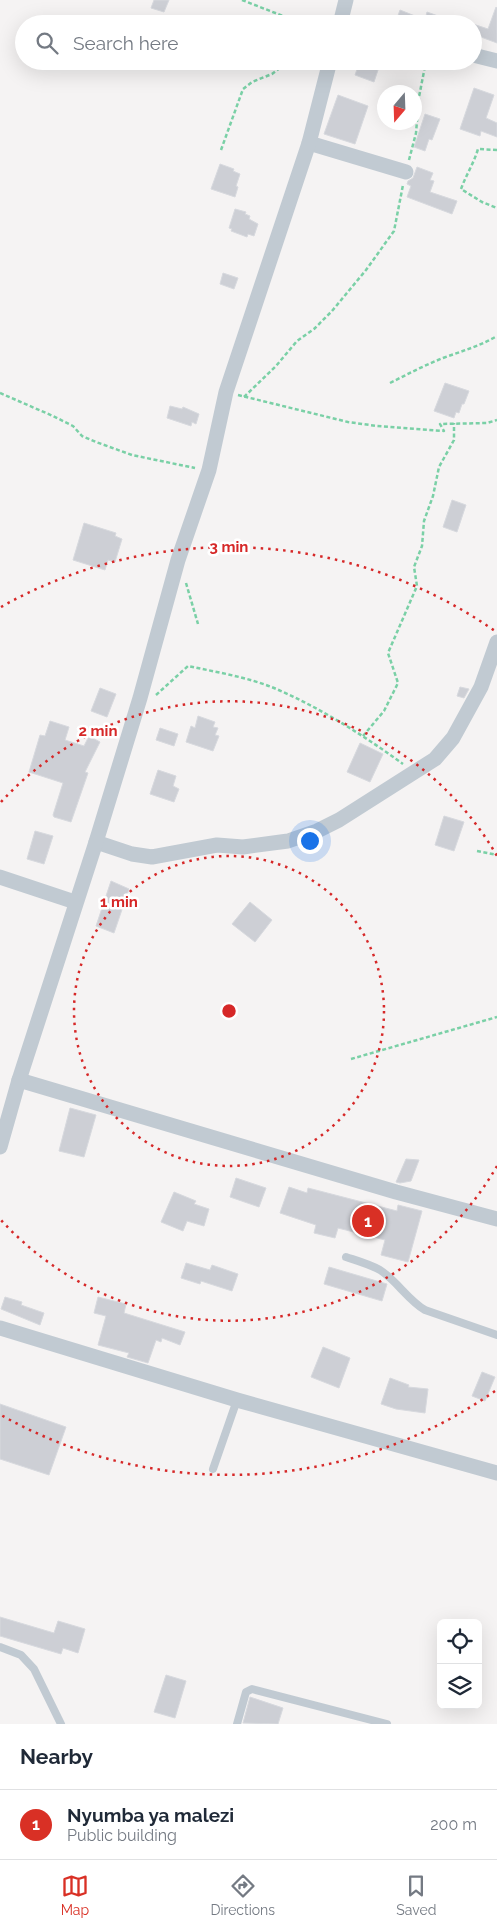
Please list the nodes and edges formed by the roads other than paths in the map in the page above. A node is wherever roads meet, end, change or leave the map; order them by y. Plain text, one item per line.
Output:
1 (346, 0) edge
2 (342, 15) edge
3 (482, 57) edge
4 (497, 61) edge
5 (328, 70) edge
6 (309, 143) junction
7 (406, 172) road end
8 (497, 642) edge
9 (96, 842) junction
10 (0, 877) edge
11 (75, 902) junction
12 (19, 1080) junction
13 (0, 1147) edge
14 (497, 1220) edge
15 (346, 1257) dead end
16 (0, 1328) edge
17 (497, 1335) edge
18 (236, 1400) junction
19 (213, 1469) dead end
20 (497, 1473) edge
21 (0, 1648) edge
22 (61, 1724) edge
23 (237, 1724) edge
24 (387, 1724) edge

1 - 2 street
3 - 4 street
5 - 6 street
6 - 7 street
6 - 9 street
8 - 9 street
9 - 11 street
10 - 11 street
11 - 12 street
12 - 13 street
12 - 14 street
15 - 17 lane
16 - 18 street
18 - 19 lane
18 - 20 street
21 - 22 lane
23 - 24 lane

